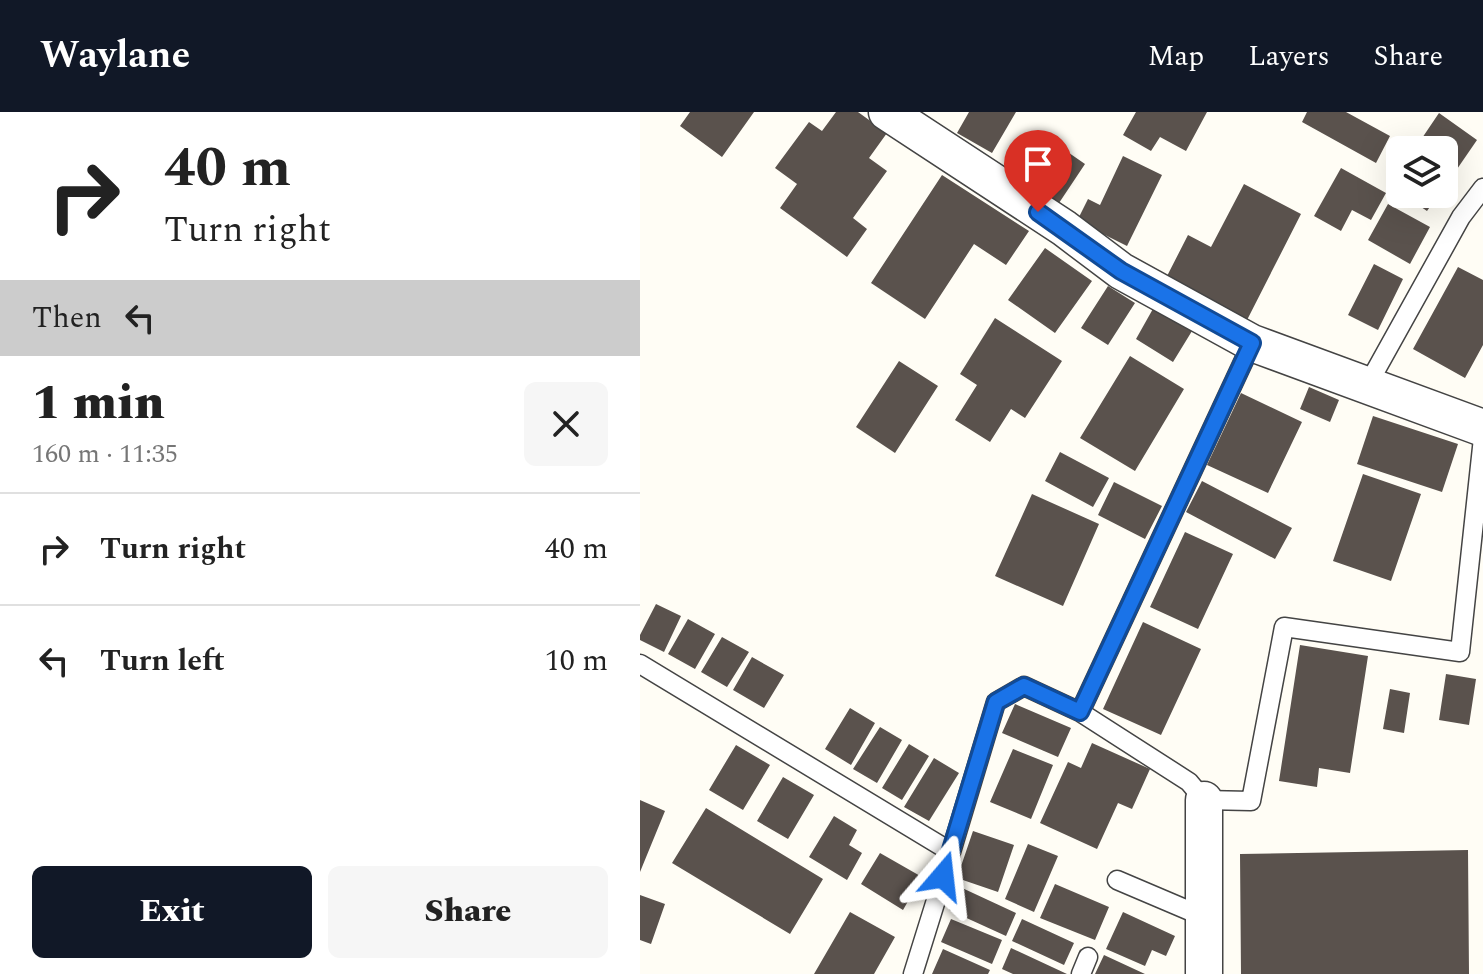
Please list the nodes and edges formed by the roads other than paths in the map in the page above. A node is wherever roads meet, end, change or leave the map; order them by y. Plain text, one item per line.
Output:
1 (887, 112) edge
2 (1483, 188) edge
3 (1252, 343) junction
4 (1367, 386) junction
5 (1483, 428) edge
6 (1483, 438) edge
7 (640, 664) edge
8 (1080, 712) junction
9 (1204, 800) junction
10 (951, 852) junction
11 (1117, 880) dead end
12 (1204, 917) junction
13 (913, 974) edge
14 (1204, 974) edge

1 - 3 street
2 - 4 lane
3 - 4 street
3 - 8 lane
4 - 5 street
6 - 9 lane
7 - 10 lane
8 - 9 lane
8 - 10 lane
9 - 12 street
10 - 13 lane
11 - 12 lane
12 - 14 street

